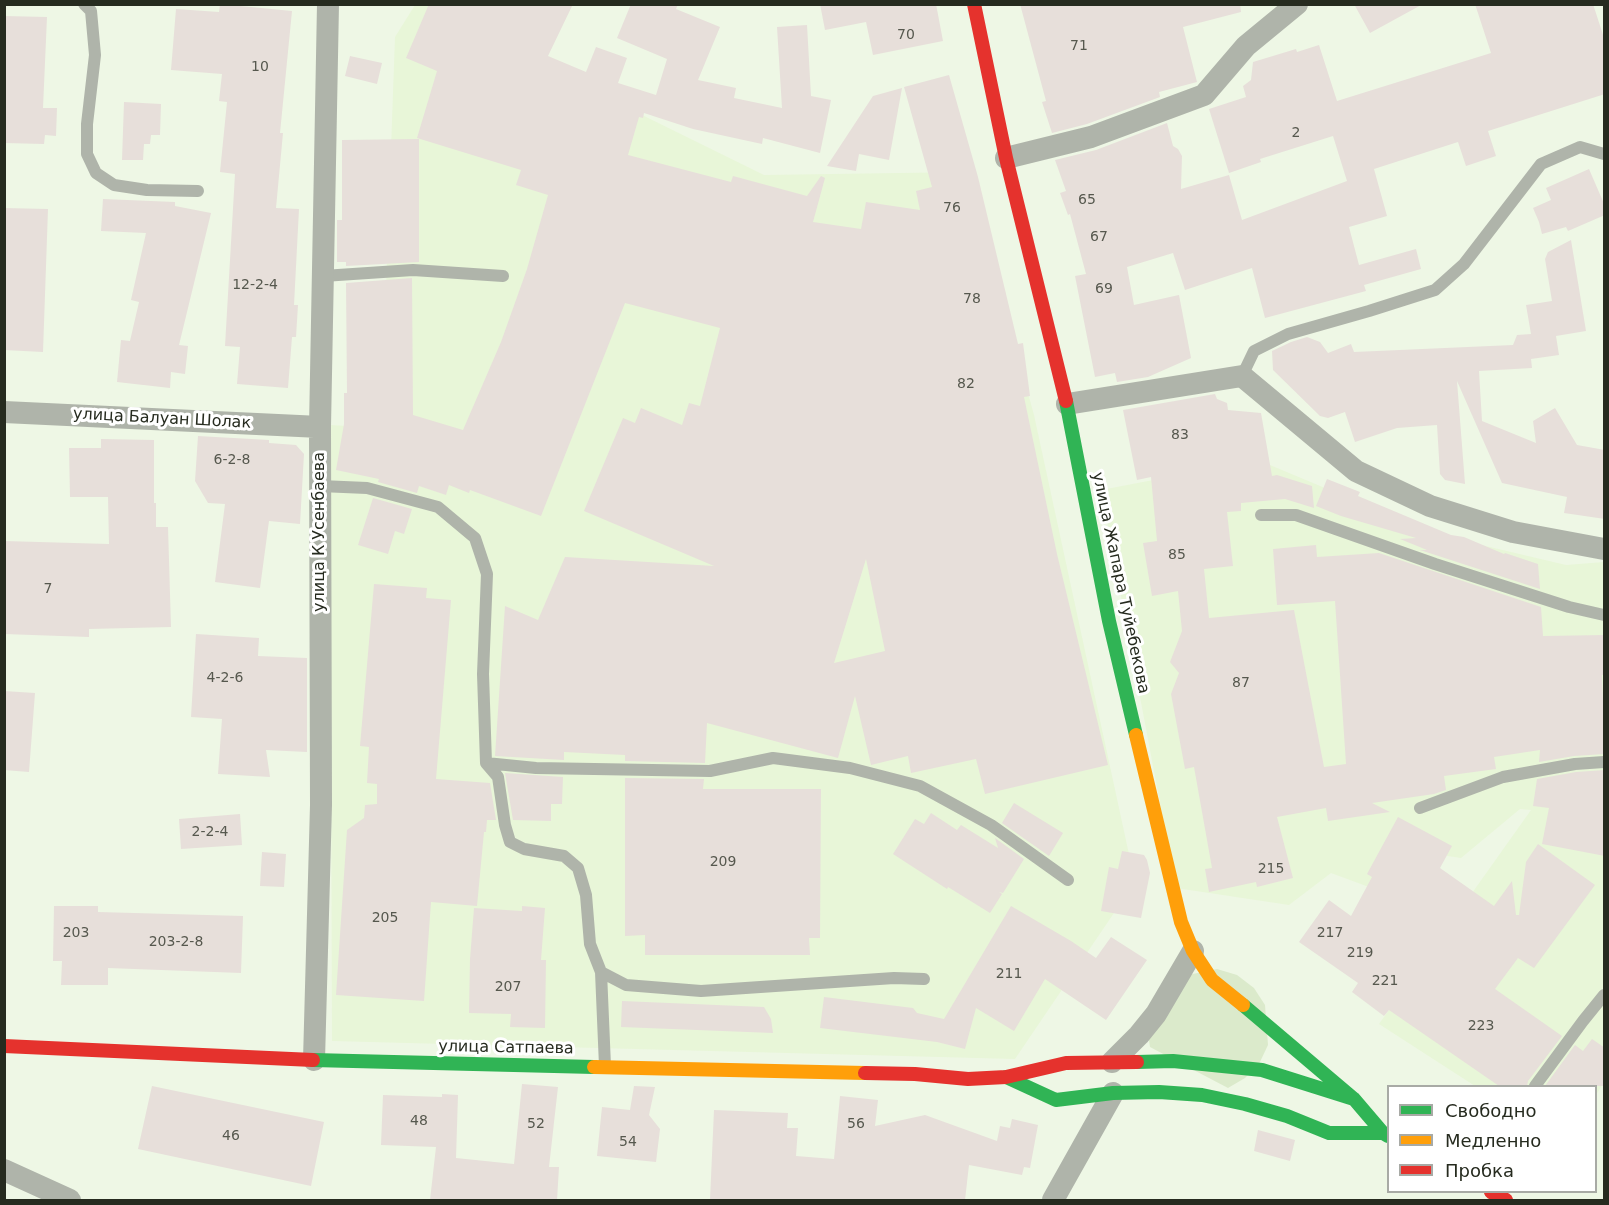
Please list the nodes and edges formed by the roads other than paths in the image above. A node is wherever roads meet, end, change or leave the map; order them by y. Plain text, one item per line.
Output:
1 (84, 4) edge
2 (328, 4) edge
3 (974, 4) edge
4 (1297, 4) edge
5 (1605, 154) edge
6 (1006, 158) junction
7 (198, 191) dead end
8 (323, 276) junction
9 (503, 276) dead end
10 (1242, 376) junction
11 (1066, 404) junction
12 (4, 412) edge
13 (320, 427) junction
14 (320, 486) junction
15 (1261, 515) dead end
16 (1605, 549) edge
17 (1605, 615) edge
18 (1605, 762) edge
19 (486, 763) junction
20 (1420, 808) dead end
21 (1068, 880) dead end
22 (1193, 951) junction
23 (601, 972) junction
24 (924, 979) dead end
25 (1605, 995) edge
26 (4, 1046) edge
27 (314, 1060) junction
28 (1112, 1062) junction
29 (604, 1066) junction
30 (1006, 1077) junction
31 (1536, 1085) edge
32 (1113, 1093) junction
33 (1354, 1099) junction
34 (1386, 1135) edge
35 (4, 1170) edge
36 (70, 1200) edge
37 (1053, 1200) edge

1 - 7 lane
2 - 8 street, улица К Усенбаева
3 - 6 street, улица Жапара Туйебекова
4 - 6 street
5 - 10 lane
6 - 11 street, улица Жапара Туйебекова
8 - 9 lane
8 - 13 street, улица К Усенбаева
10 - 11 street
10 - 16 street
11 - 22 street, улица Жапара Туйебекова
12 - 13 street, улица Балуан Шолак
13 - 14 street, улица К Усенбаева
14 - 19 lane
14 - 27 street, улица К Усенбаева
15 - 17 lane
18 - 20 lane
19 - 21 lane
19 - 23 lane
22 - 28 street
22 - 33 street, улица Жапара Туйебекова
23 - 24 lane
23 - 29 lane
25 - 31 lane
26 - 27 street, улица Сатпаева
27 - 29 street, улица Сатпаева
28 - 30 street, улица Сатпаева
28 - 33 street, улица Сатпаева
29 - 30 street, улица Сатпаева
30 - 32 street, улица Сатпаева
32 - 34 street, улица Сатпаева
32 - 37 street
33 - 34 street, улица Сатпаева
35 - 36 street

